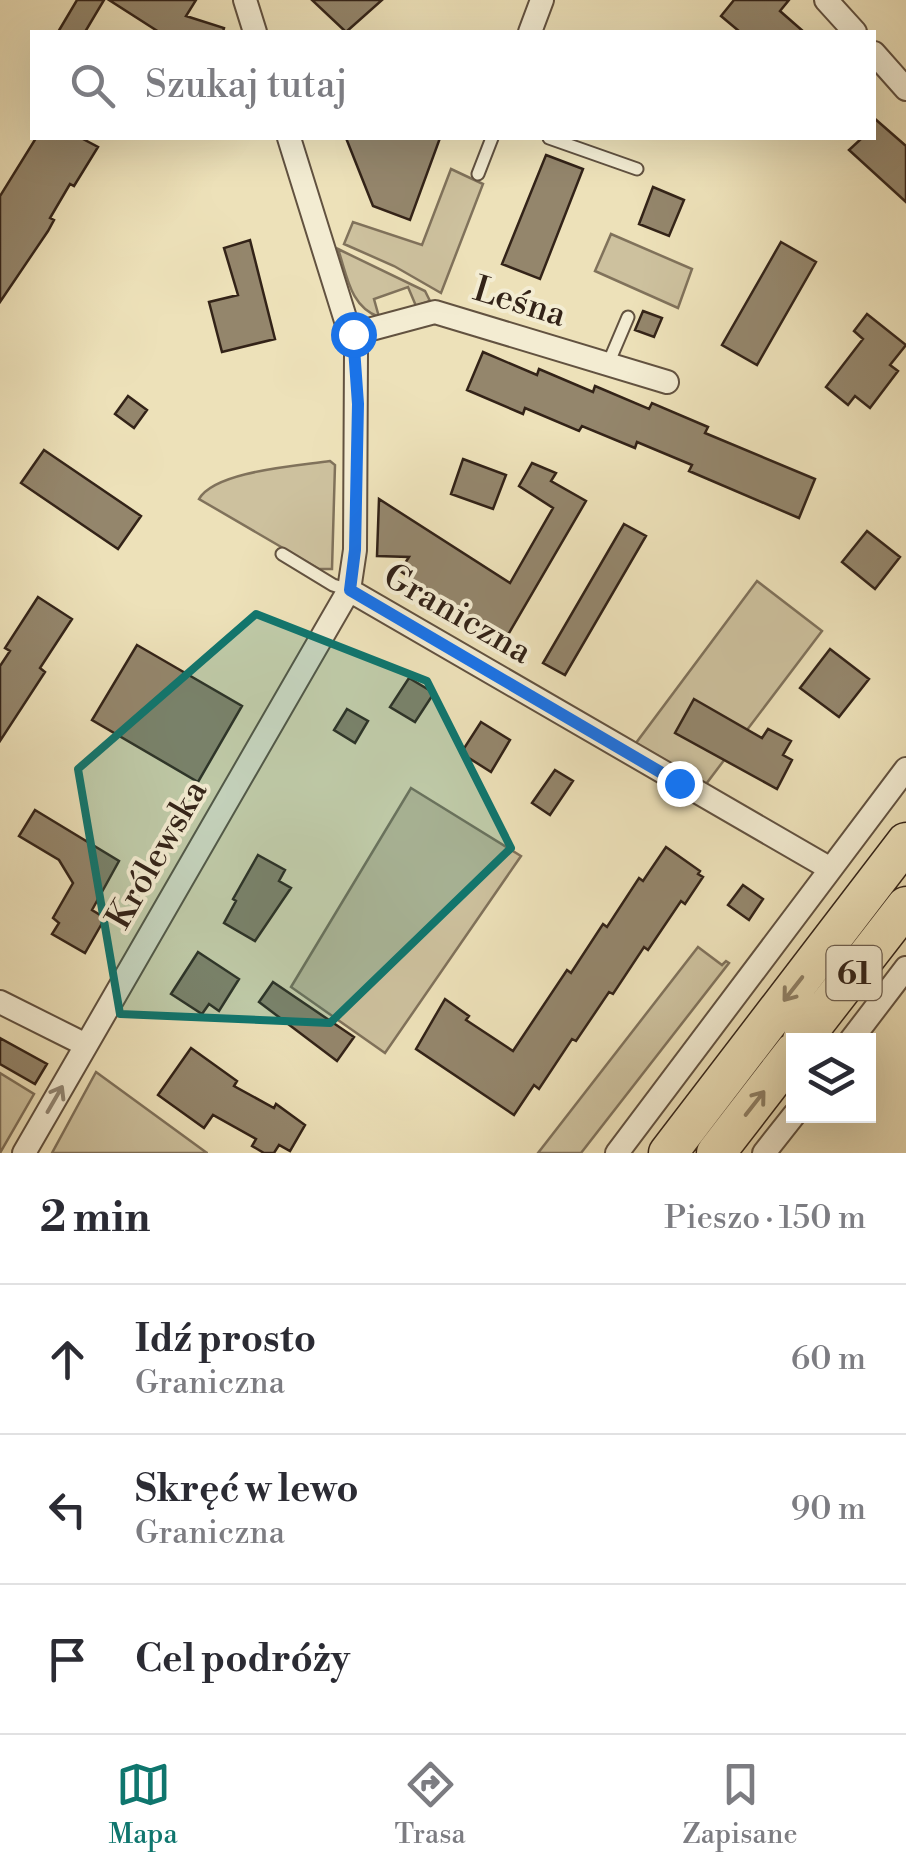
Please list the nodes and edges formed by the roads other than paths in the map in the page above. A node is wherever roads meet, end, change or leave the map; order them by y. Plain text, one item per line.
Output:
1 (245, 0) edge
2 (542, 0) edge
3 (826, 0) edge
4 (254, 30) edge
5 (531, 30) edge
6 (853, 30) edge
7 (876, 55) edge
8 (906, 89) edge
9 (290, 140) edge
10 (491, 140) edge
11 (555, 140) edge
12 (636, 169) dead end
13 (478, 174) dead end
14 (628, 318) dead end
15 (353, 334) junction
16 (608, 364) junction
17 (667, 382) dead end
18 (282, 554) dead end
19 (350, 590) junction
20 (906, 769) edge
21 (906, 842) edge
22 (829, 868) junction
23 (906, 906) edge
24 (906, 968) edge
25 (0, 1002) edge
26 (807, 1033) edge
27 (855, 1033) edge
28 (86, 1045) junction
29 (786, 1062) edge
30 (788, 1123) edge
31 (24, 1153) edge
32 (617, 1153) edge
33 (668, 1153) edge
34 (716, 1153) edge
35 (764, 1153) edge

1 - 4 street
2 - 5 street
3 - 6 street
7 - 8 street
9 - 15 street, Graniczna
10 - 13 lane
11 - 12 lane
14 - 16 lane
15 - 16 street, Leśna
15 - 19 street, Graniczna
16 - 17 street, Leśna
18 - 19 lane
19 - 22 street, Graniczna
19 - 28 street, Królewska
20 - 22 street
21 -> 33 main road, 61
22 - 32 street
23 - 26 main road, 61
24 - 27 street
25 - 28 street
31 -> 28 street, Królewska
34 -> 29 main road
30 - 35 street

